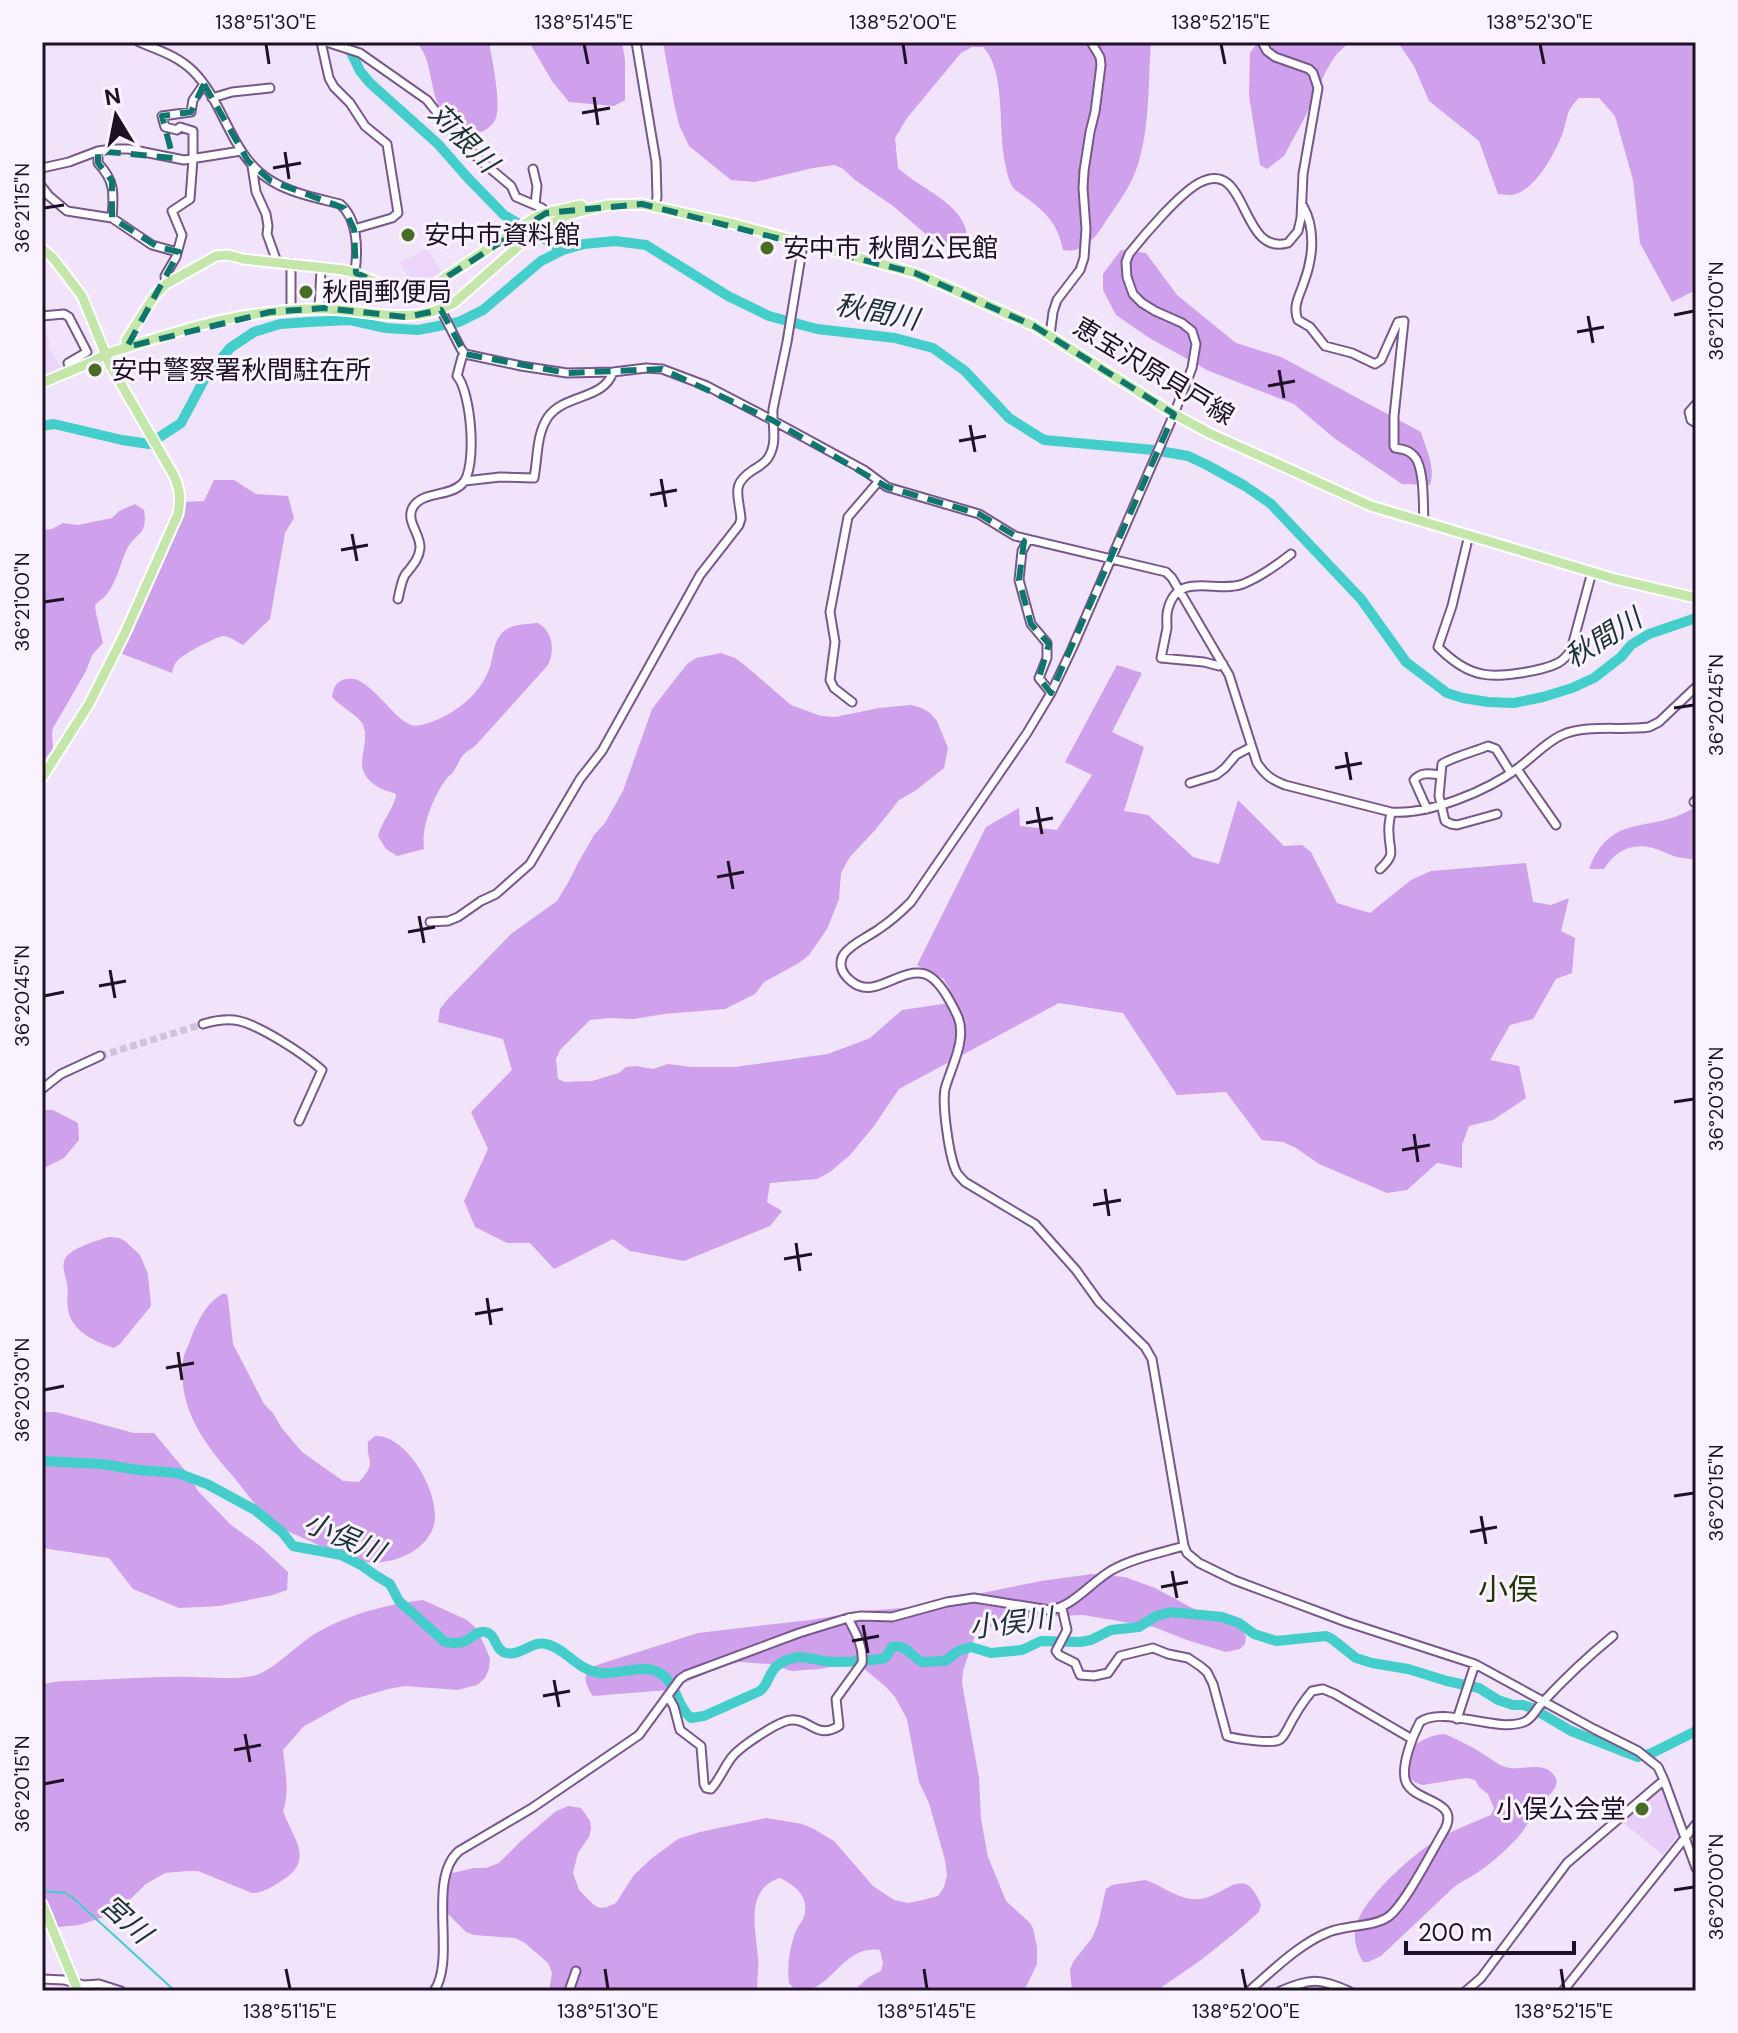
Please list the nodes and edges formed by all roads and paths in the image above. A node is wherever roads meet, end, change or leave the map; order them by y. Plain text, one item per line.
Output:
1 (139, 42) edge
2 (323, 42) edge
3 (636, 42) edge
4 (1091, 42) edge
5 (1262, 42) edge
6 (204, 84) junction
7 (270, 88) dead end
8 (212, 98) junction
9 (98, 151) junction
10 (241, 151) junction
11 (193, 159) junction
12 (251, 164) junction
13 (42, 168) edge
14 (533, 169) dead end
15 (42, 187) edge
16 (1302, 204) junction
17 (535, 205) junction
18 (655, 207) junction
19 (586, 210) junction
20 (546, 213) junction
21 (112, 218) junction
22 (354, 229) junction
23 (803, 244) junction
24 (42, 249) edge
25 (177, 252) junction
26 (277, 262) junction
27 (291, 263) junction
28 (321, 269) junction
29 (355, 272) junction
30 (166, 284) junction
31 (319, 309) junction
32 (291, 310) junction
33 (443, 314) junction
34 (42, 316) edge
35 (1050, 335) junction
36 (127, 347) junction
37 (106, 354) junction
38 (465, 354) junction
39 (71, 371) junction
40 (613, 372) junction
41 (42, 383) edge
42 (1696, 404) edge
43 (1174, 414) junction
44 (772, 420) junction
45 (1696, 423) edge
46 (465, 481) junction
47 (878, 482) junction
48 (1424, 523) junction
49 (1469, 535) junction
50 (1028, 540) junction
51 (1291, 554) dead end
52 (1111, 559) junction
53 (1592, 572) junction
54 (1179, 590) junction
55 (1696, 598) edge
56 (398, 599) dead end
57 (1223, 664) junction
58 (1696, 687) edge
59 (1051, 693) junction
60 (852, 702) dead end
61 (1251, 747) junction
62 (1514, 771) junction
63 (1441, 775) junction
64 (42, 778) edge
65 (1190, 783) dead end
66 (1442, 804) junction
67 (1427, 809) junction
68 (1391, 812) junction
69 (1497, 814) dead end
70 (1556, 825) dead end
71 (1380, 869) dead end
72 (430, 922) dead end
73 (203, 1024) tunnel mouth
74 (100, 1056) tunnel mouth
75 (42, 1089) edge
76 (299, 1121) dead end
77 (1184, 1546) junction
78 (1062, 1608) junction
79 (848, 1618) junction
80 (1613, 1636) dead end
81 (1475, 1664) junction
82 (668, 1696) junction
83 (1543, 1702) junction
84 (1457, 1719) junction
85 (1412, 1739) junction
86 (1664, 1780) junction
87 (1696, 1824) edge
88 (1685, 1837) junction
89 (1696, 1868) edge
90 (42, 1904) edge
91 (576, 1971) dead end
92 (42, 1979) edge
93 (77, 1987) edge
94 (121, 1991) edge
95 (434, 1991) edge
96 (569, 1991) edge
97 (1249, 1991) edge
98 (1280, 1991) edge
99 (1349, 1991) edge
100 (1466, 1991) edge
101 (1563, 1991) edge

1 - 6 street
2 - 17 street
2 - 22 street
3 - 18 street
4 - 35 street
5 - 16 street
6 - 8 street
6 - 11 street
7 - 8 street
8 - 10 street
9 - 11 street
9 - 13 street
9 - 21 street
10 - 11 street
10 - 12 street
11 - 25 street
12 - 22 street
12 - 26 street
14 - 17 street
15 - 21 street
16 - 43 street
16 - 48 street
17 - 20 street
18 - 19 main road, 恵宝沢原貝戸線
18 - 23 main road, 恵宝沢原貝戸線
19 - 20 main road, 恵宝沢原貝戸線
19 - 33 main road, 恵宝沢原貝戸線
20 - 29 main road, 恵宝沢原貝戸線
21 - 25 street
22 - 29 street
23 - 35 main road, 恵宝沢原貝戸線
23 - 44 street
24 - 37 main road
25 - 30 street
26 - 27 main road, 恵宝沢原貝戸線
26 - 30 main road, 恵宝沢原貝戸線
27 - 28 main road, 恵宝沢原貝戸線
27 - 32 street
28 - 29 main road, 恵宝沢原貝戸線
28 - 31 street
30 - 36 main road, 恵宝沢原貝戸線
31 - 32 main road, 恵宝沢原貝戸線
31 - 33 main road, 恵宝沢原貝戸線
32 - 36 main road, 恵宝沢原貝戸線
33 - 38 street
34 - 39 street
35 - 43 main road, 恵宝沢原貝戸線
36 - 37 main road, 恵宝沢原貝戸線
37 - 39 main road, 恵宝沢原貝戸線
37 - 64 main road
38 - 40 street
38 - 46 street
39 - 41 main road, 恵宝沢原貝戸線
40 - 44 street
40 - 46 street
42 - 45 street
43 - 48 main road, 恵宝沢原貝戸線
43 - 52 street
44 - 47 street
44 - 72 street
46 - 56 street
47 - 50 street
47 - 60 street
48 - 49 main road, 恵宝沢原貝戸線
49 - 53 main road, 恵宝沢原貝戸線
49 - 53 street
50 - 52 street
50 - 59 street
51 - 54 street
52 - 54 street
52 - 59 street
53 - 55 main road, 恵宝沢原貝戸線
54 - 57 street
54 - 57 street
57 - 61 street
58 - 62 street
59 - 77 street
61 - 65 street
61 - 68 street
62 - 63 street
62 - 66 street
62 - 70 street
63 - 66 street
63 - 67 street
66 - 67 street
66 - 69 street
67 - 68 street
68 - 71 street
73 - 76 street
74 - 75 street
77 - 78 street
77 - 81 street
78 - 79 street
78 - 85 street
79 - 82 street
79 - 82 street
80 - 83 street
81 - 83 street
81 - 84 street
82 - 95 street
83 - 84 street
83 - 86 street
84 - 85 street
85 - 97 street
86 - 88 street
86 - 100 street
87 - 88 street
88 - 89 street
88 - 101 street
90 - 93 main road
91 - 96 street
92 - 93 street
93 - 94 street
98 - 99 street

